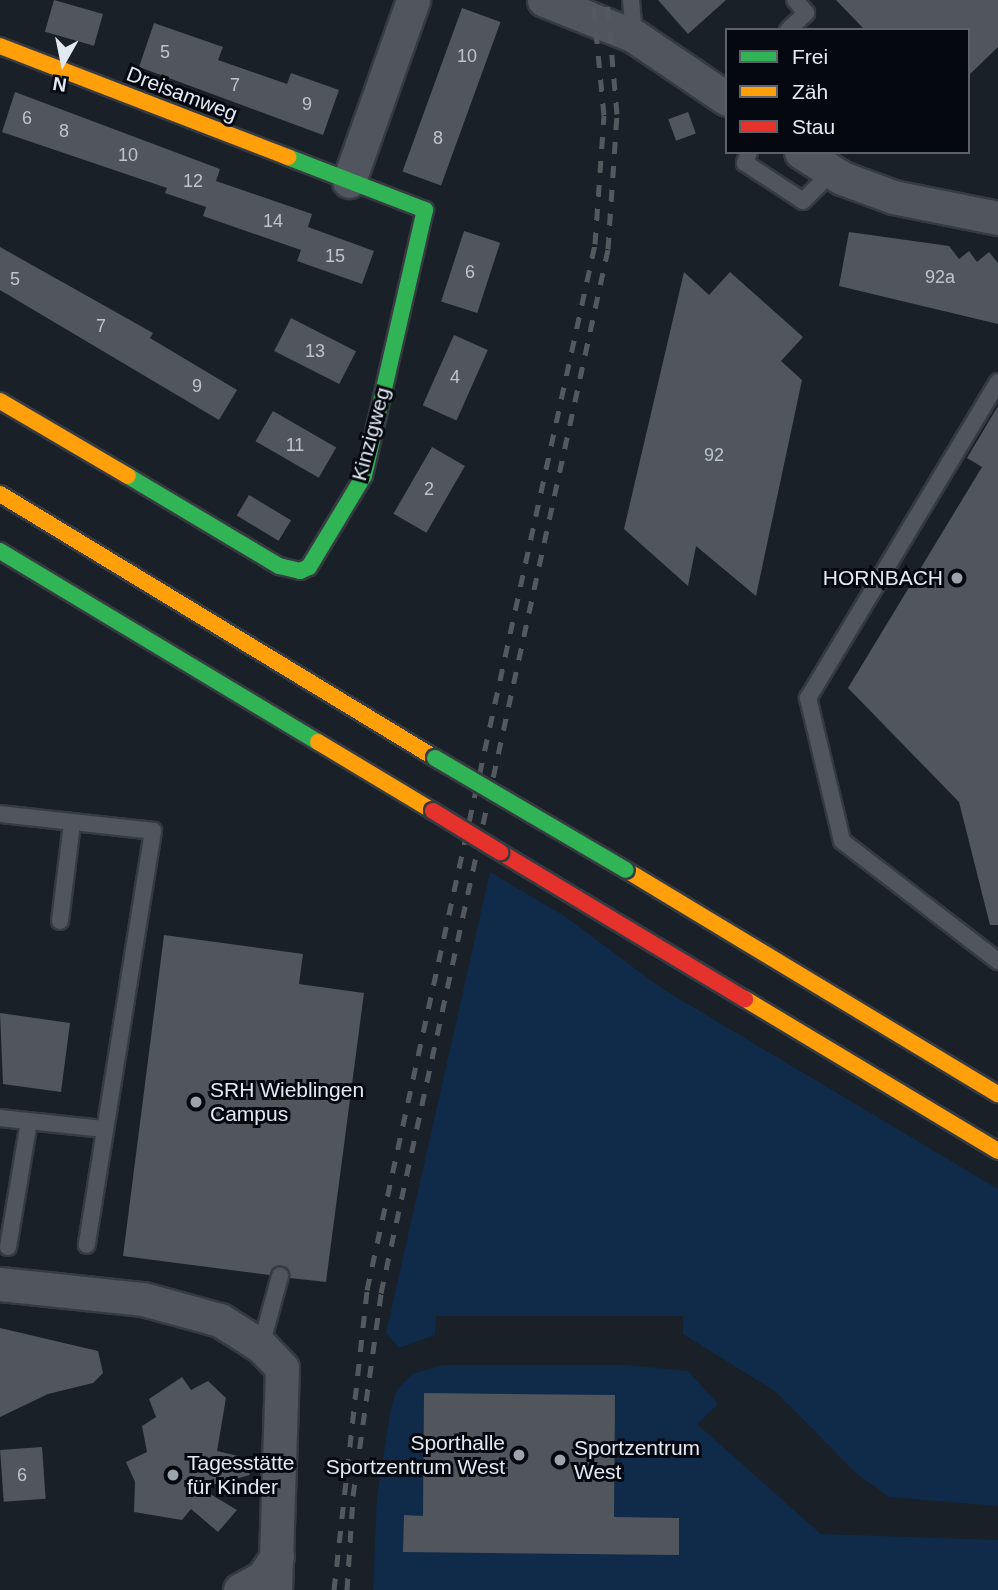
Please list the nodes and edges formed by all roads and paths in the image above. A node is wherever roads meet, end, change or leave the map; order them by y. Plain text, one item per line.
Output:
1 (413, 0) edge
2 (544, 0) edge
3 (631, 0) edge
4 (795, 0) edge
5 (790, 28) edge
6 (634, 36) junction
7 (0, 46) edge
8 (725, 94) edge
9 (748, 154) edge
10 (804, 154) edge
11 (832, 172) junction
12 (349, 181) junction
13 (998, 218) edge
14 (998, 382) edge
15 (0, 401) edge
16 (0, 494) edge
17 (0, 551) edge
18 (0, 814) edge
19 (72, 822) junction
20 (60, 921) dead end
21 (998, 961) edge
22 (998, 1094) edge
23 (0, 1118) edge
24 (29, 1122) junction
25 (103, 1129) junction
26 (998, 1151) edge
27 (87, 1245) dead end
28 (8, 1247) dead end
29 (280, 1276) dead end
30 (0, 1284) edge
31 (261, 1346) junction
32 (277, 1556) junction
33 (240, 1590) edge
34 (275, 1590) edge

1 - 12 street
2 - 6 street
3 - 6 lane
4 - 5 lane
6 - 8 street
7 - 12 main road, Dreisamweg
9 - 11 lane
10 - 11 street
11 - 13 street
12 - 15 main road, Kinzigweg
14 - 21 lane
16 - 22 main road, bridge
17 - 26 main road, bridge
18 - 19 lane
19 - 20 lane
19 - 25 lane
23 - 24 lane
24 - 25 lane
24 - 28 lane
25 - 27 lane
29 - 31 lane
30 - 31 street
31 - 32 street
32 - 33 street
32 - 34 street

